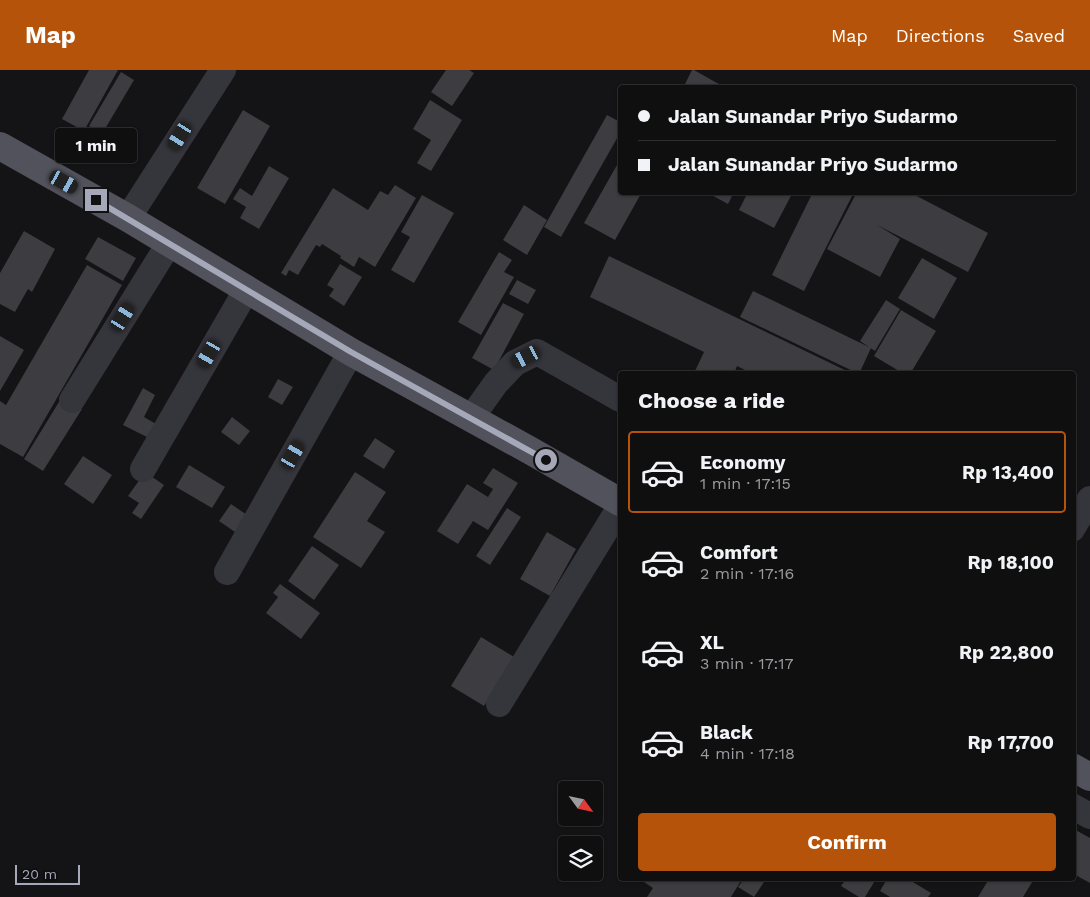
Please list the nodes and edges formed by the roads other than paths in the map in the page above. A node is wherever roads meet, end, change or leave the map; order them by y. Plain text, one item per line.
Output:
1 (223, 70) edge
2 (0, 146) edge
3 (128, 218) junction
4 (170, 242) junction
5 (247, 289) junction
6 (351, 352) junction
7 (618, 398) edge
8 (72, 400) dead end
9 (471, 418) junction
10 (143, 469) dead end
11 (1090, 499) edge
12 (618, 501) edge
13 (618, 510) edge
14 (1076, 522) edge
15 (227, 572) dead end
16 (499, 704) dead end
17 (1076, 769) edge
18 (1090, 777) edge
19 (1076, 808) edge
20 (1090, 816) edge

1 - 3 street
2 - 3 main road
3 - 4 main road
4 - 5 main road
4 - 8 street
5 - 6 main road
5 - 10 street
6 - 9 main road
6 - 15 street
7 - 9 street
9 - 12 main road
11 - 14 street
13 - 16 street
17 - 18 main road
19 - 20 street

